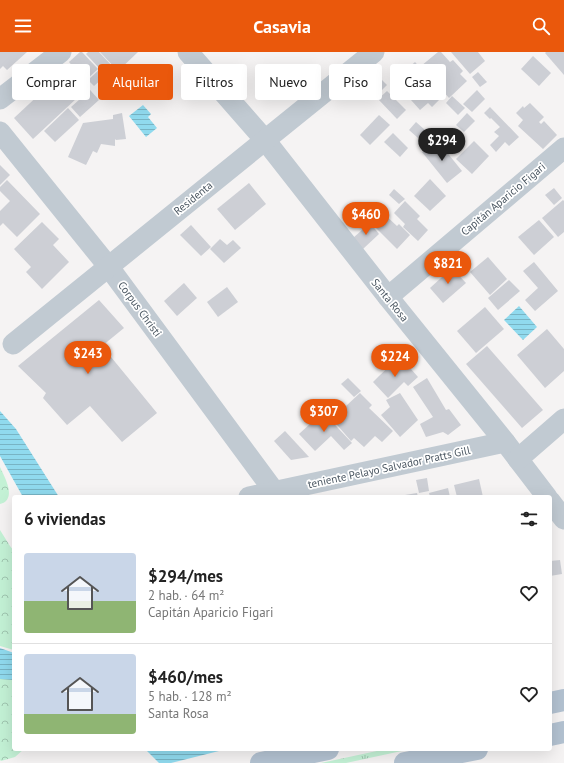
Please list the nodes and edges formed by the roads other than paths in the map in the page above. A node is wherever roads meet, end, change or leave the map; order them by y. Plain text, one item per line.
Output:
1 (61, 52) edge
2 (188, 52) edge
3 (374, 52) edge
4 (0, 99) edge
5 (0, 132) edge
6 (265, 140) junction
7 (564, 148) edge
8 (108, 266) junction
9 (388, 297) junction
10 (13, 344) dead end
11 (564, 419) edge
12 (505, 442) junction
13 (518, 459) junction
14 (274, 492) junction
15 (259, 495) edge
16 (545, 495) edge
17 (552, 504) edge
18 (564, 519) edge
19 (564, 700) edge
20 (552, 703) edge
21 (564, 732) edge
22 (552, 735) edge
23 (318, 751) edge
24 (467, 751) edge
25 (265, 762) edge
26 (405, 763) edge

1 - 4 street
2 - 6 street, Santa Rosa
3 - 6 street, Residenta
5 - 8 street, Corpus Christi
6 - 8 street, Residenta
6 - 9 street, Santa Rosa
7 - 9 street, Capitán Aparicio Figari
8 - 10 street, Residenta
8 - 14 street, Corpus Christi
9 - 12 street, Santa Rosa
11 - 13 street
12 - 13 street, Santa Rosa
12 - 14 street, teniente Pelayo Salvador Pratts Gill
13 - 16 street, Santa Rosa
14 - 15 street, teniente Pelayo Salvador Pratts Gill
17 - 18 street
19 - 20 main road
21 - 22 main road
23 - 25 main road
24 - 26 main road

